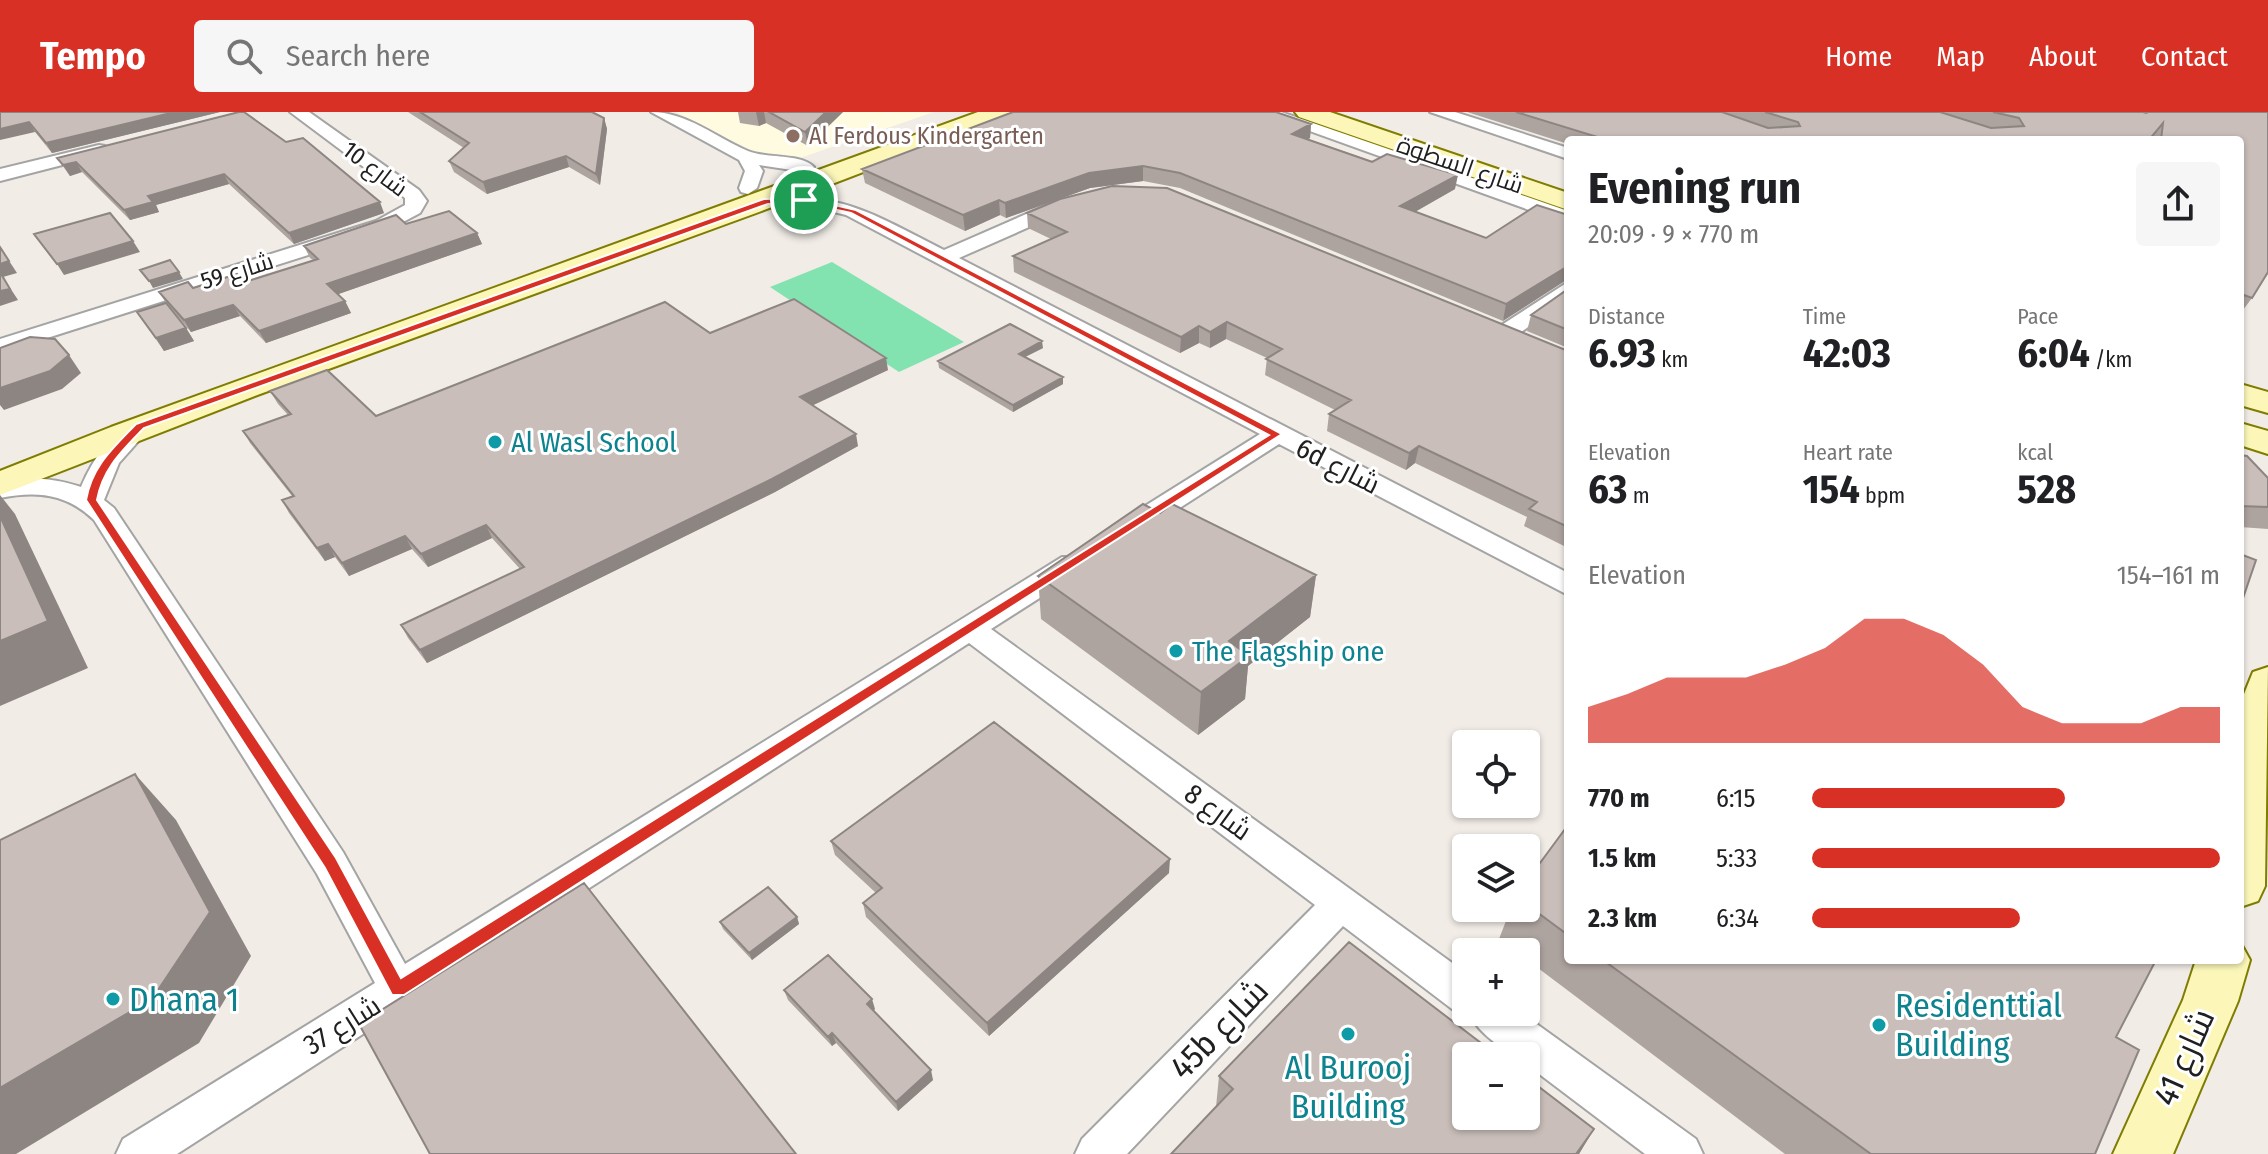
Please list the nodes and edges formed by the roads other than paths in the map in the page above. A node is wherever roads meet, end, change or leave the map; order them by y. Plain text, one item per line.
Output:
1 (298, 112) edge
2 (659, 112) edge
3 (957, 112) edge
4 (999, 112) edge
5 (1265, 112) edge
6 (1307, 112) edge
7 (1377, 112) edge
8 (1438, 112) edge
9 (117, 145) edge
10 (1564, 153) edge
11 (746, 157) junction
12 (805, 167) junction
13 (845, 172) junction
14 (0, 175) edge
15 (1564, 175) edge
16 (1086, 194) edge
17 (758, 195) junction
18 (1564, 201) edge
19 (853, 211) junction
20 (1564, 217) edge
21 (383, 225) joint
22 (943, 258) junction
23 (577, 269) junction
24 (1564, 291) edge
25 (1484, 324) edge
26 (1505, 333) junction
27 (1530, 343) edge
28 (0, 346) edge
29 (2244, 395) edge
30 (2268, 403) edge
31 (140, 426) junction
32 (1277, 434) junction
33 (15, 447) dead end
34 (0, 487) edge
35 (91, 500) junction
36 (1564, 583) edge
37 (970, 629) junction
38 (2268, 683) edge
39 (2244, 849) edge
40 (1341, 904) junction
41 (2208, 974) edge
42 (1452, 986) edge
43 (398, 989) junction
44 (1507, 1026) edge
45 (138, 1154) edge
46 (1097, 1154) edge
47 (1681, 1154) edge
48 (2143, 1154) edge

1 - 21 street, شارع 10
2 - 11 street
3 - 12 main road
4 - 13 main road
5 - 20 street, شارع السطوة
6 - 18 main road, شارع السطوة
7 - 15 main road, شارع السطوة
8 - 10 street, شارع السطوة
9 - 14 street
11 - 12 street
11 - 17 street
12 - 17 main road
12 - 23 main road
13 - 17 main road
13 - 19 street
16 - 22 street
17 - 19 street, 6d شارع
17 - 23 main road
17 - 33 main road
19 - 22 street, 6d شارع
21 - 28 street, شارع 59
22 - 32 street, 6d شارع
23 - 31 main road
24 - 26 street
25 - 26 street
26 - 27 street
29 - 30 main road
31 - 34 main road
31 - 35 street
32 - 36 street, 6d شارع
32 - 37 street, شارع 37
34 - 35 street
35 - 43 street
37 - 40 street, 8 شارع
37 - 43 street, شارع 37
38 - 39 main road
40 - 42 street, 8 شارع
40 - 46 street, 45b شارع
41 - 48 main road, شارع 41
43 - 45 street, شارع 37
44 - 47 street

